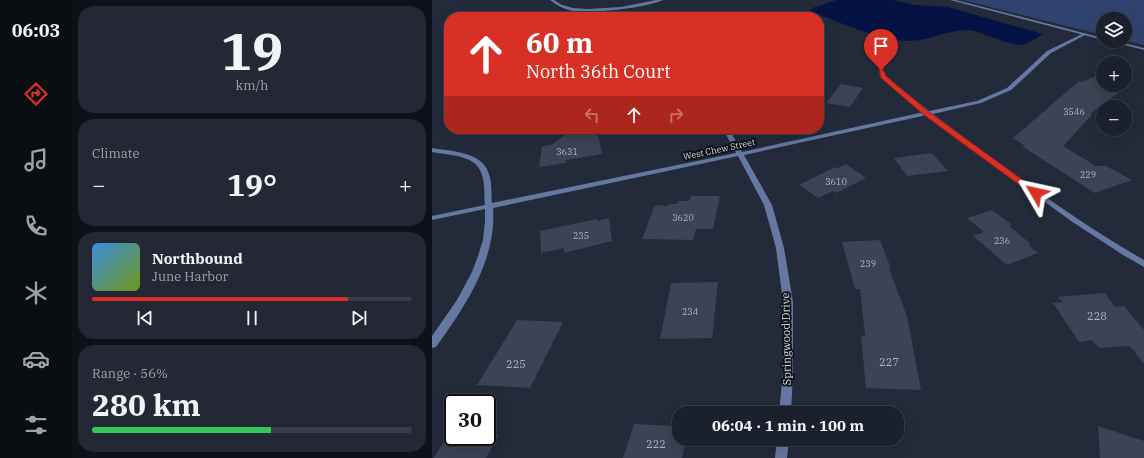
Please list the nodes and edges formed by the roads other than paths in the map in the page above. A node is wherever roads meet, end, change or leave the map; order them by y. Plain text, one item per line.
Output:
1 (552, 0) edge
2 (661, 0) edge
3 (952, 0) edge
4 (1085, 34) junction
5 (1096, 37) edge
6 (1132, 46) edge
7 (1144, 49) edge
8 (883, 60) dead end
9 (926, 113) junction
10 (729, 134) edge
11 (432, 150) edge
12 (740, 154) junction
13 (489, 206) junction
14 (432, 218) edge
15 (1144, 264) edge
16 (432, 344) edge
17 (786, 406) edge
18 (782, 446) edge
19 (781, 458) edge

1 - 2 street
3 - 4 street
4 - 5 street
4 - 9 street, West Chew Street
6 - 7 street
8 - 9 street
9 - 12 street, West Chew Street
9 - 15 street
10 - 12 street, Springwood Drive
11 - 13 street
12 - 13 street, West Chew Street
12 - 17 street, Springwood Drive
13 - 14 street, West Chew Street
13 - 16 street
18 - 19 street

